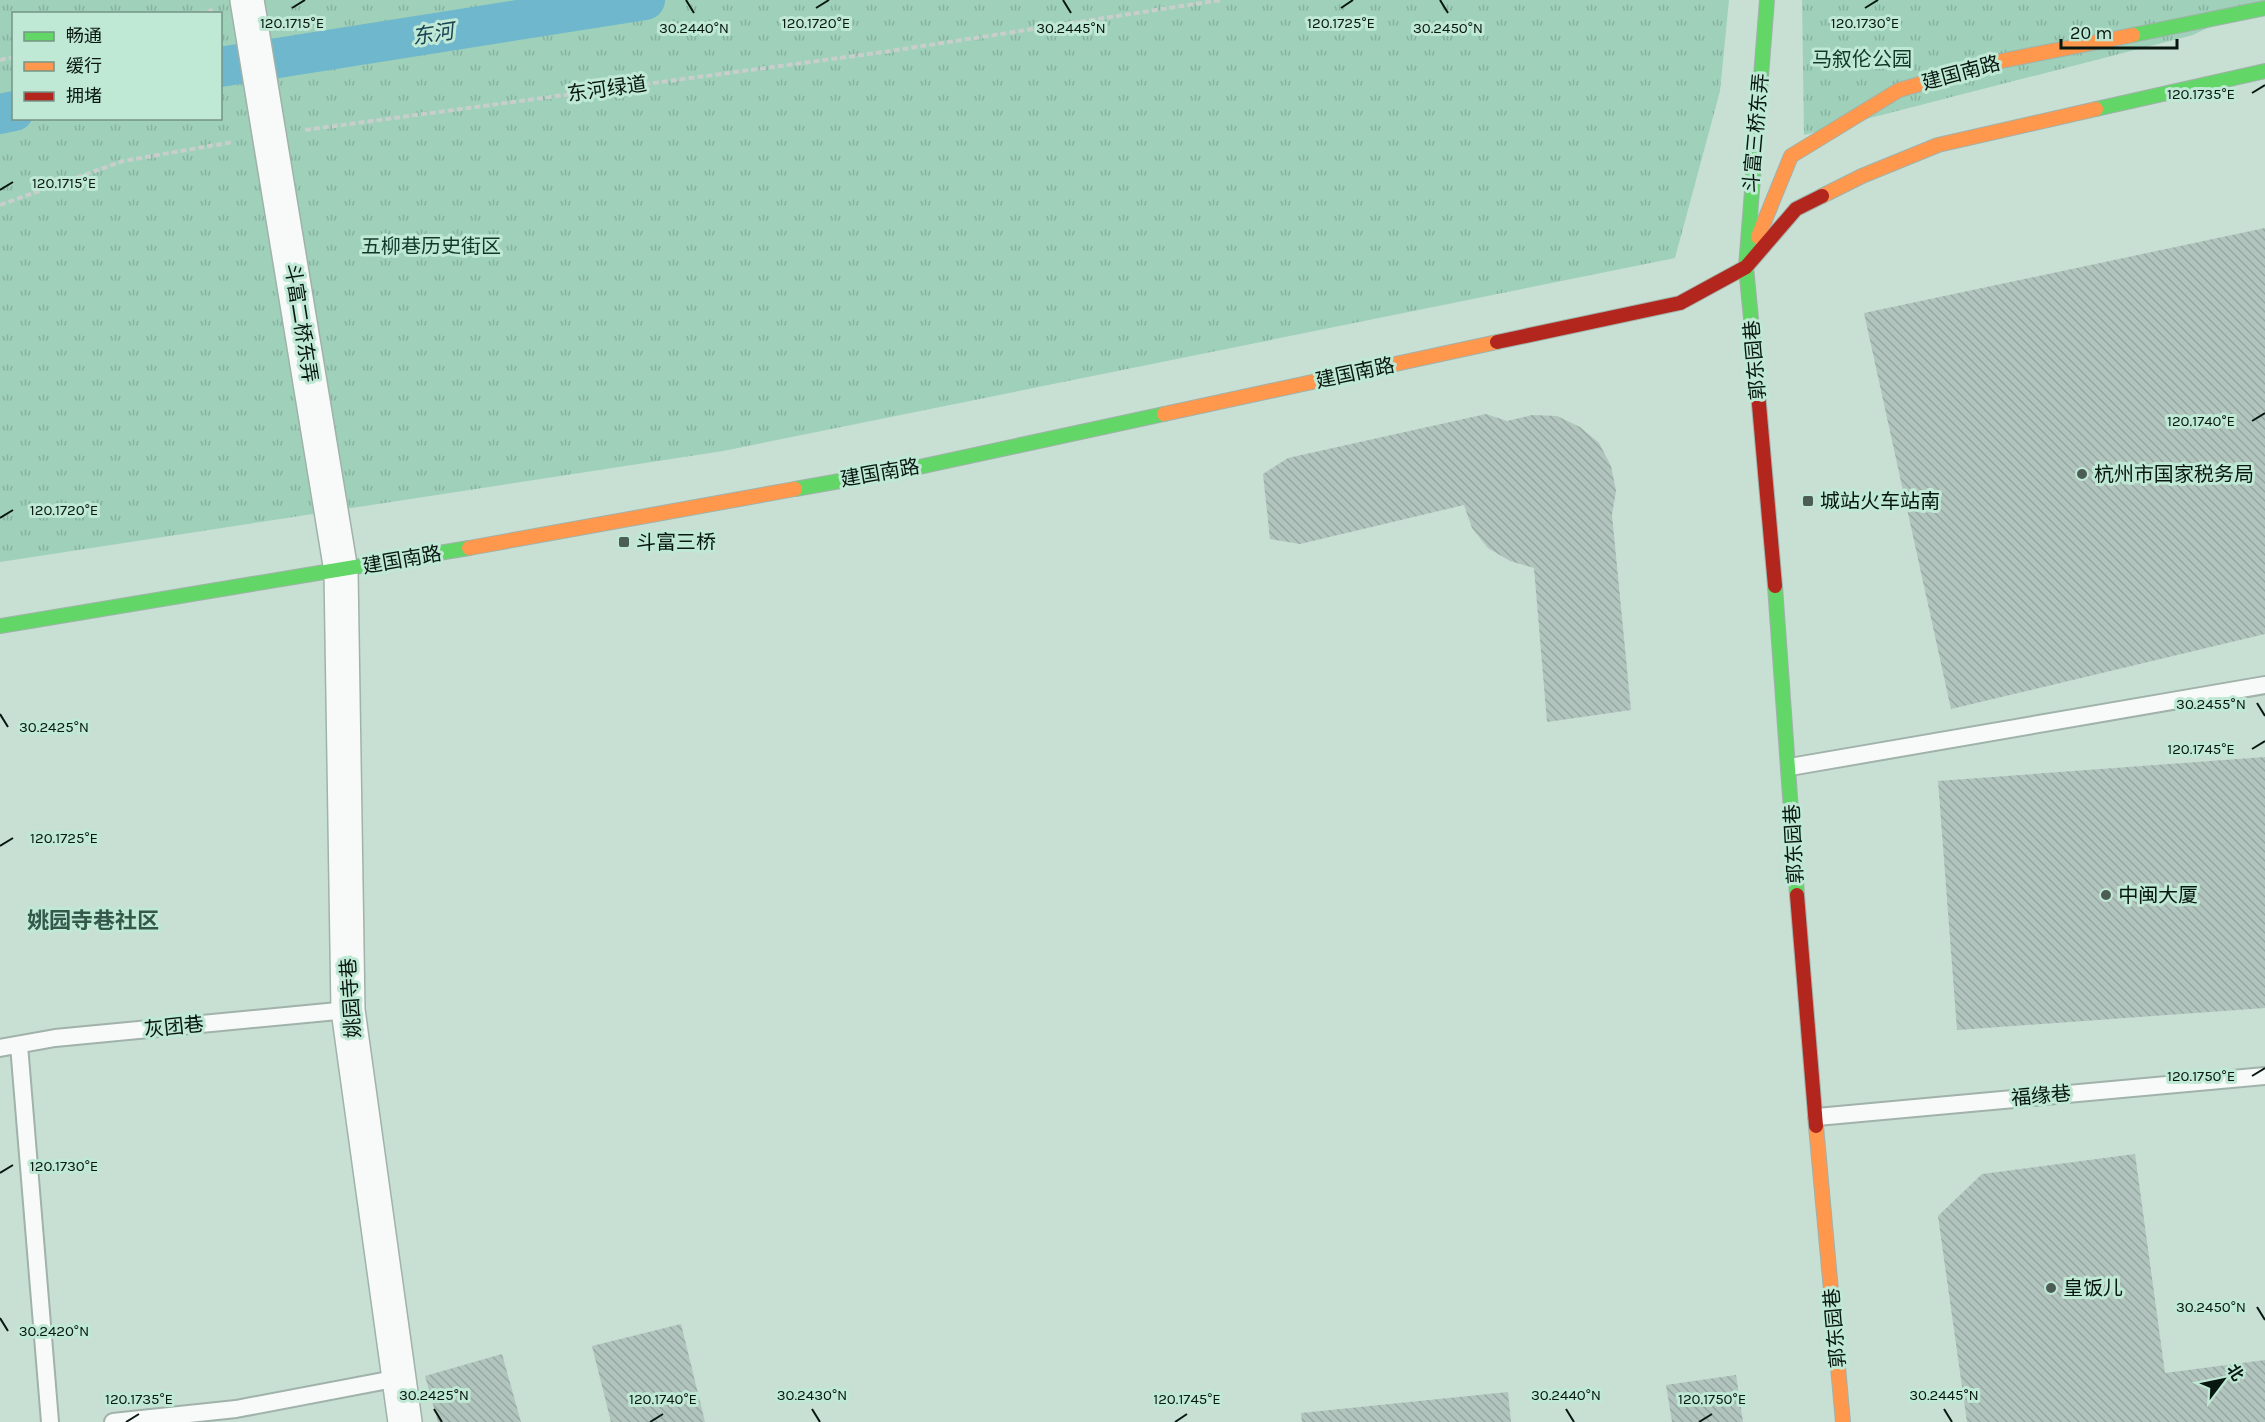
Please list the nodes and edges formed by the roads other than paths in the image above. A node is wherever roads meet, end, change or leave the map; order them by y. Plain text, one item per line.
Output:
1 (247, 0) edge
2 (1767, 0) edge
3 (2265, 8) edge
4 (2265, 71) edge
5 (1746, 267) junction
6 (341, 571) junction
7 (0, 626) edge
8 (2265, 685) edge
9 (1790, 767) junction
10 (348, 1010) junction
11 (19, 1045) junction
12 (0, 1048) edge
13 (2265, 1076) edge
14 (1817, 1117) junction
15 (399, 1377) junction
16 (50, 1422) edge
17 (113, 1422) edge
18 (405, 1422) edge
19 (1842, 1422) edge

1 - 6 street, 斗富二桥东弄
2 - 5 main road, 斗富三桥东弄
3 - 5 main road, 建国南路
4 - 5 main road, 建国南路
5 - 6 main road, 建国南路
5 - 9 main road, 郭东园巷
6 - 7 main road, 建国南路
6 - 10 street, 姚园寺巷
8 - 9 lane
9 - 14 main road, 郭东园巷
10 - 11 lane, 灰团巷
10 - 15 street, 姚园寺巷
11 - 12 lane, 灰团巷
11 - 16 lane
13 - 14 lane, 福缘巷
14 - 19 main road, 郭东园巷
15 - 17 lane
15 - 18 street, 姚园寺巷

